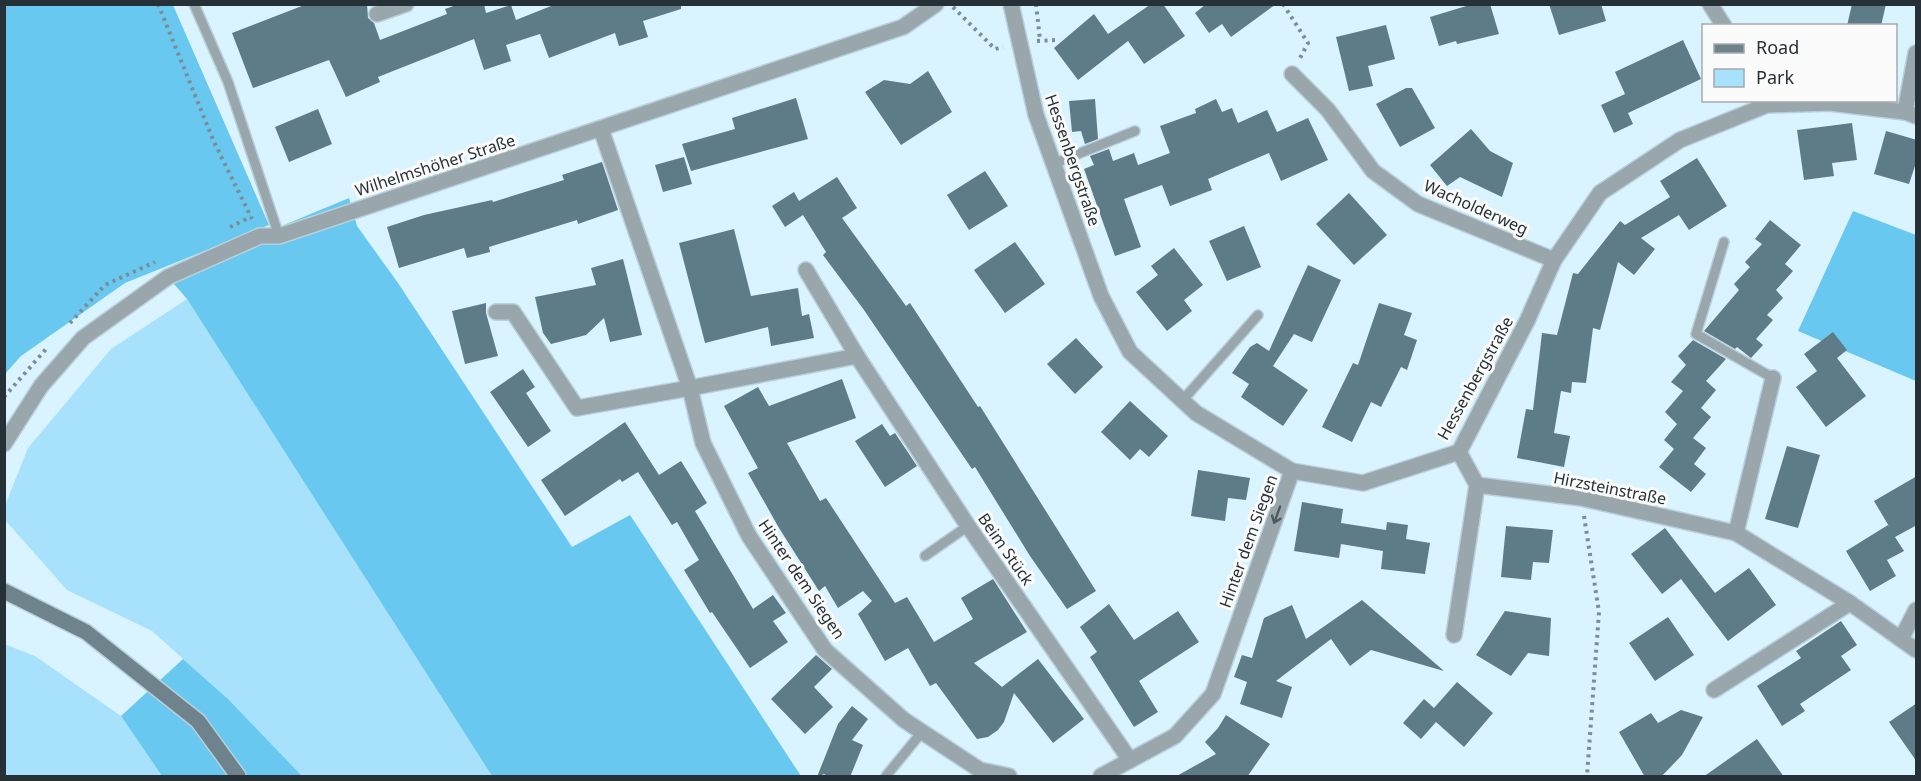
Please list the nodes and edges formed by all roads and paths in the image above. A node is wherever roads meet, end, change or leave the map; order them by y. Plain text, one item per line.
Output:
1 (158, 4) edge
2 (194, 4) edge
3 (406, 4) edge
4 (936, 4) edge
5 (1011, 4) edge
6 (1283, 4) edge
7 (1710, 4) edge
8 (377, 14) dead end
9 (1723, 24) edge
10 (1917, 53) edge
11 (1292, 74) joint
12 (1766, 103) edge
13 (1911, 114) edge
14 (601, 129) junction
15 (1135, 131) dead end
16 (1053, 164) junction
17 (251, 217) dead end
18 (279, 236) junction
19 (1724, 242) dead end
20 (1554, 260) junction
21 (806, 270) dead end
22 (496, 312) dead end
23 (1258, 315) dead end
24 (857, 356) junction
25 (1773, 378) joint
26 (690, 388) junction
27 (1182, 401) junction
28 (4, 444) edge
29 (1459, 452) junction
30 (1292, 471) junction
31 (1477, 485) junction
32 (1581, 498) junction
33 (968, 526) junction
34 (1736, 533) junction
35 (924, 556) dead end
36 (4, 591) edge
37 (1850, 603) junction
38 (1917, 610) edge
39 (1454, 635) dead end
40 (1901, 639) junction
41 (1917, 650) edge
42 (1714, 690) dead end
43 (922, 732) junction
44 (1130, 760) junction
45 (238, 777) edge
46 (886, 777) edge
47 (1009, 777) edge
48 (1101, 777) edge
49 (1587, 777) edge

1 - 17 path
2 - 18 lane
3 - 8 street
4 - 14 street, Wilhelmshöher Straße
5 - 16 street, Hessenbergstraße
6 - 11 path
7 - 9 street
10 - 13 street
11 - 20 street, Wacholderweg
12 - 13 street, Hessenbergstraße
12 - 20 street, Hessenbergstraße
14 - 18 street, Wilhelmshöher Straße
14 - 26 street, Hinter dem Siegen
15 - 16 lane
16 - 27 street, Hessenbergstraße
18 - 28 street, Wilhelmshöher Straße
19 - 25 lane
20 - 29 street, Hessenbergstraße
21 - 24 street, Beim Stück
22 - 26 street
23 - 27 lane
24 - 26 street
24 - 33 street, Beim Stück
25 - 34 street
26 - 43 street, Hinter dem Siegen
27 - 30 street, Hessenbergstraße
29 - 30 street, Hessenbergstraße
29 - 31 street
30 -> 44 street, Hinter dem Siegen
31 - 32 street, Hirzsteinstraße
31 - 39 street
32 - 34 street, Hirzsteinstraße
32 - 49 path
33 - 35 lane
33 - 44 street, Beim Stück
34 - 37 street, Hirzsteinstraße
36 - 45 street
37 - 40 street, Hirzsteinstraße
37 - 42 street
38 - 40 street
40 - 41 street, Hirzsteinstraße
43 - 46 lane
43 - 47 street, Hinter dem Siegen
44 - 48 street, Hinter dem Siegen

